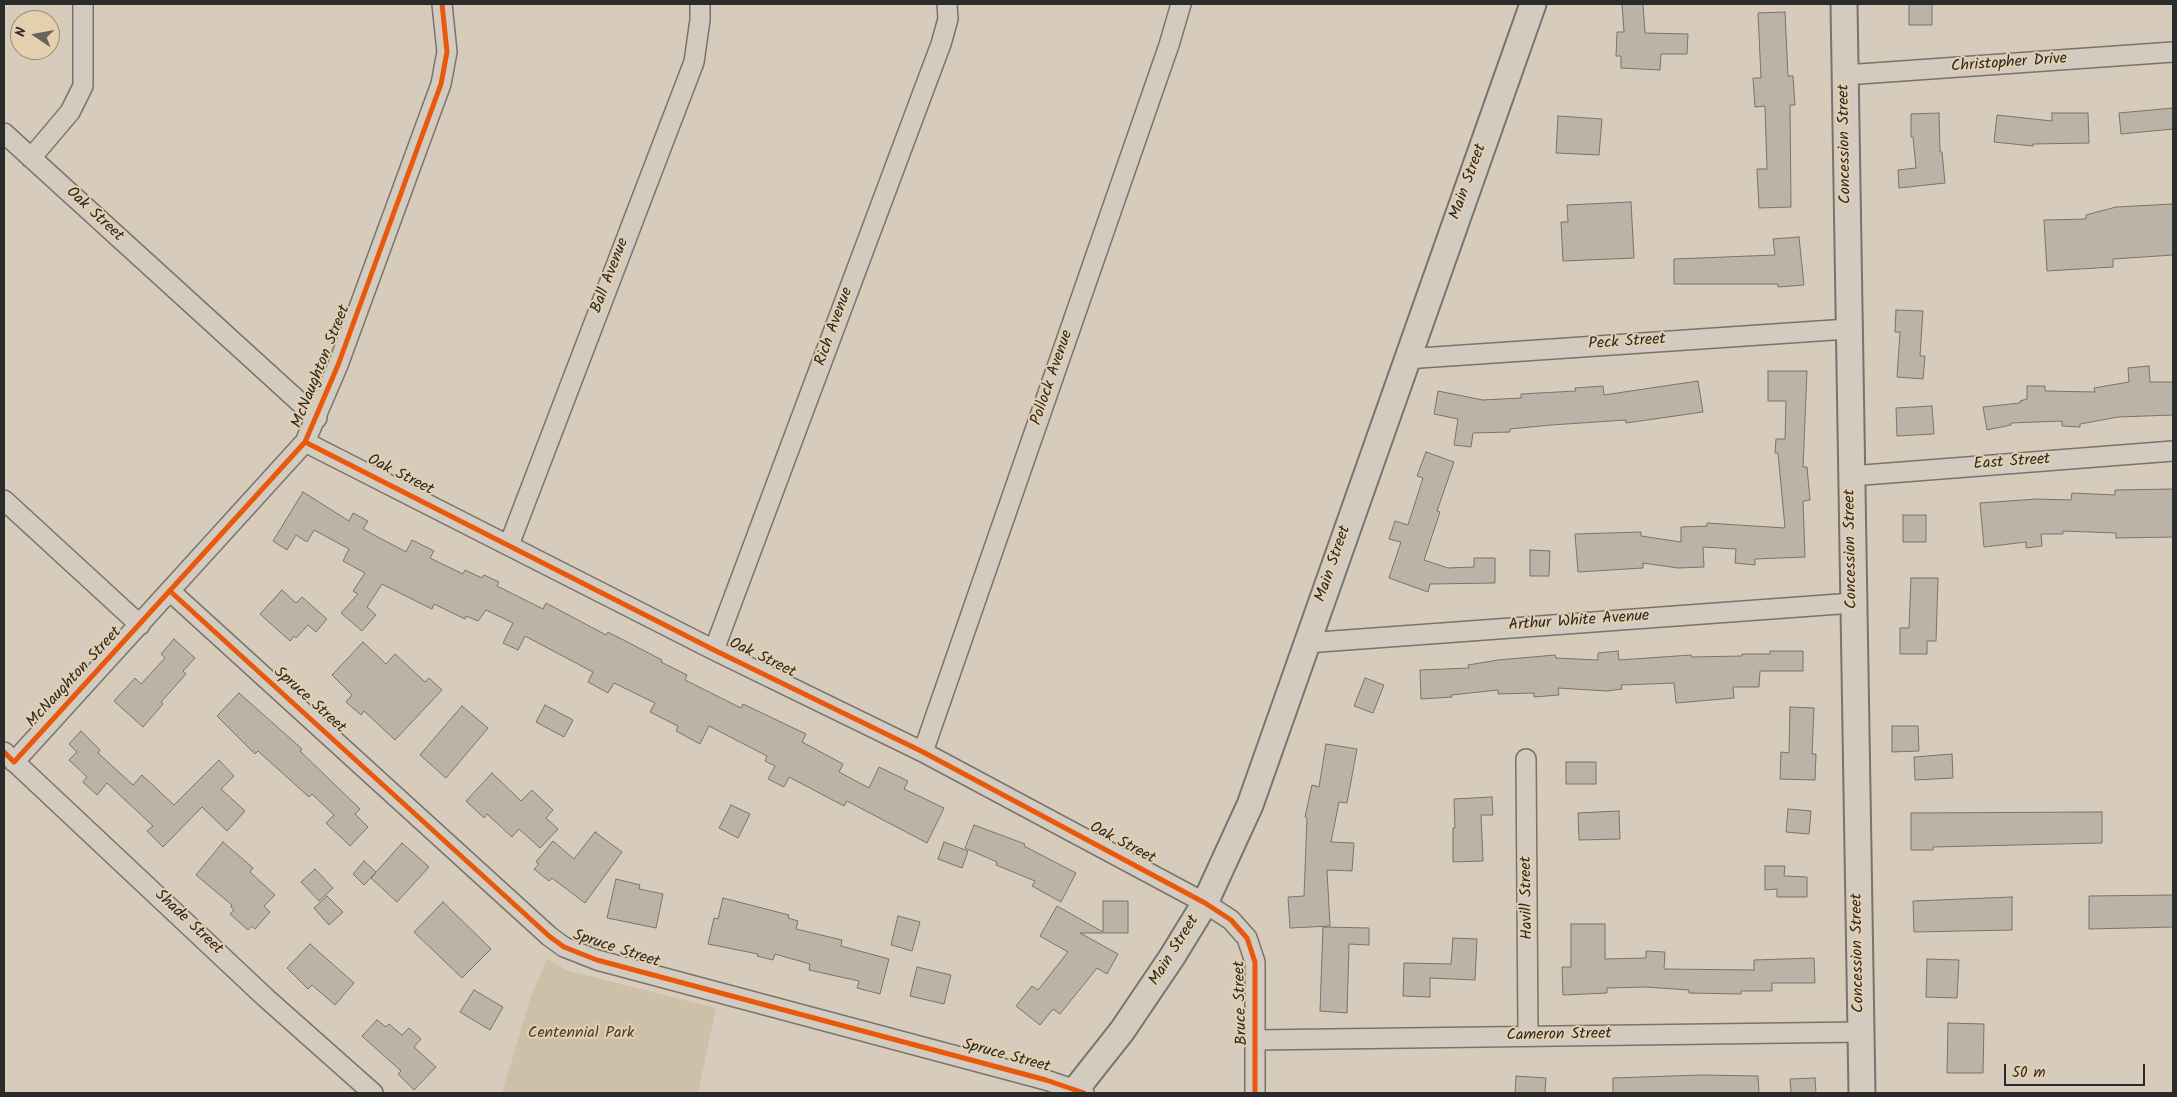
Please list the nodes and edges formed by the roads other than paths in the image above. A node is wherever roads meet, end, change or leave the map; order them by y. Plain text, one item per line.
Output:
1 (83, 4) edge
2 (442, 4) edge
3 (700, 4) edge
4 (947, 4) edge
5 (1181, 4) edge
6 (1533, 4) edge
7 (1844, 4) edge
8 (2173, 52) edge
9 (1845, 75) junction
10 (4, 133) edge
11 (31, 158) junction
12 (1848, 329) junction
13 (1405, 359) junction
14 (317, 418) junction
15 (305, 442) junction
16 (2173, 451) edge
17 (1851, 476) junction
18 (4, 500) edge
19 (509, 545) junction
20 (171, 592) junction
21 (1853, 603) junction
22 (140, 626) junction
23 (1306, 643) junction
24 (714, 650) junction
25 (923, 752) junction
26 (9, 757) edge
27 (1526, 759) dead end
28 (1205, 903) junction
29 (1862, 1032) junction
30 (1528, 1036) junction
31 (1256, 1040) junction
32 (1078, 1092) edge
33 (373, 1093) edge
34 (1255, 1093) edge
35 (1862, 1093) edge

1 - 11 street
2 - 14 street, McNaughton Street
3 - 19 street, Ball Avenue
4 - 24 street, Rich Avenue
5 - 25 street, Pollock Avenue
6 - 13 main road, Main Street
7 - 9 main road, Concession Street
8 - 9 street, Christopher Drive
9 - 12 main road, Concession Street
10 - 11 street, Oak Street
11 - 14 street, Oak Street
12 - 13 street, Peck Street
12 - 17 main road, Concession Street
13 - 23 main road, Main Street
14 - 15 street, McNaughton Street
15 - 19 street, Oak Street
15 - 20 street, McNaughton Street
16 - 17 street, East Street
17 - 21 main road, Concession Street
18 - 22 street
19 - 24 street, Oak Street
20 - 22 street, McNaughton Street
20 - 32 street, Spruce Street
21 - 23 street, Arthur White Avenue
21 - 29 main road, Concession Street
22 - 26 street, McNaughton Street
23 - 28 main road, Main Street
24 - 25 street, Oak Street
25 - 28 street, Oak Street
26 - 33 street, Shade Street
27 - 30 street, Havill Street
28 - 31 street, Bruce Street
28 - 32 main road, Main Street
29 - 30 street, Cameron Street
29 - 35 main road, Concession Street
30 - 31 street, Cameron Street
31 - 34 street, Bruce Street

